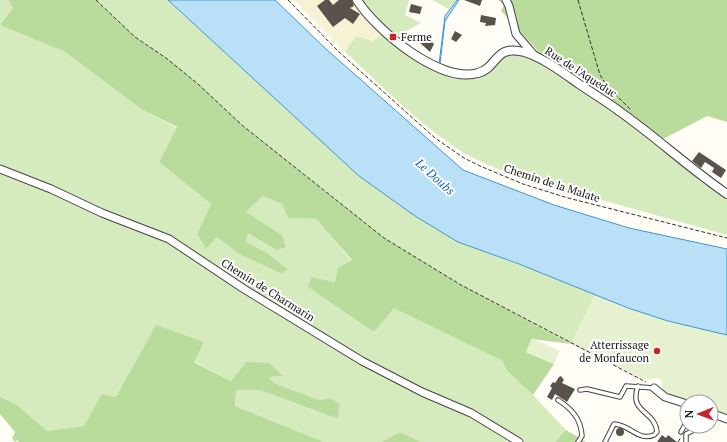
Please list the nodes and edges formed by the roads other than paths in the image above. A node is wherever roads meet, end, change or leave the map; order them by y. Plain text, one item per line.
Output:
1 (357, 0) edge
2 (506, 0) edge
3 (534, 55) junction
4 (0, 169) edge
5 (727, 194) edge
6 (638, 386) junction
7 (654, 388) joint
8 (580, 390) dead end
9 (558, 400) dead end
10 (679, 401) edge
11 (518, 442) edge
12 (578, 442) edge
13 (605, 442) edge

1 - 3 street, Rue de l'Aqueduc
2 - 3 street
3 - 5 street, Rue de l'Aqueduc
4 - 11 street, Chemin de Charmarin
6 - 7 lane
6 - 8 lane
6 - 13 lane
7 - 10 street
9 - 12 lane

